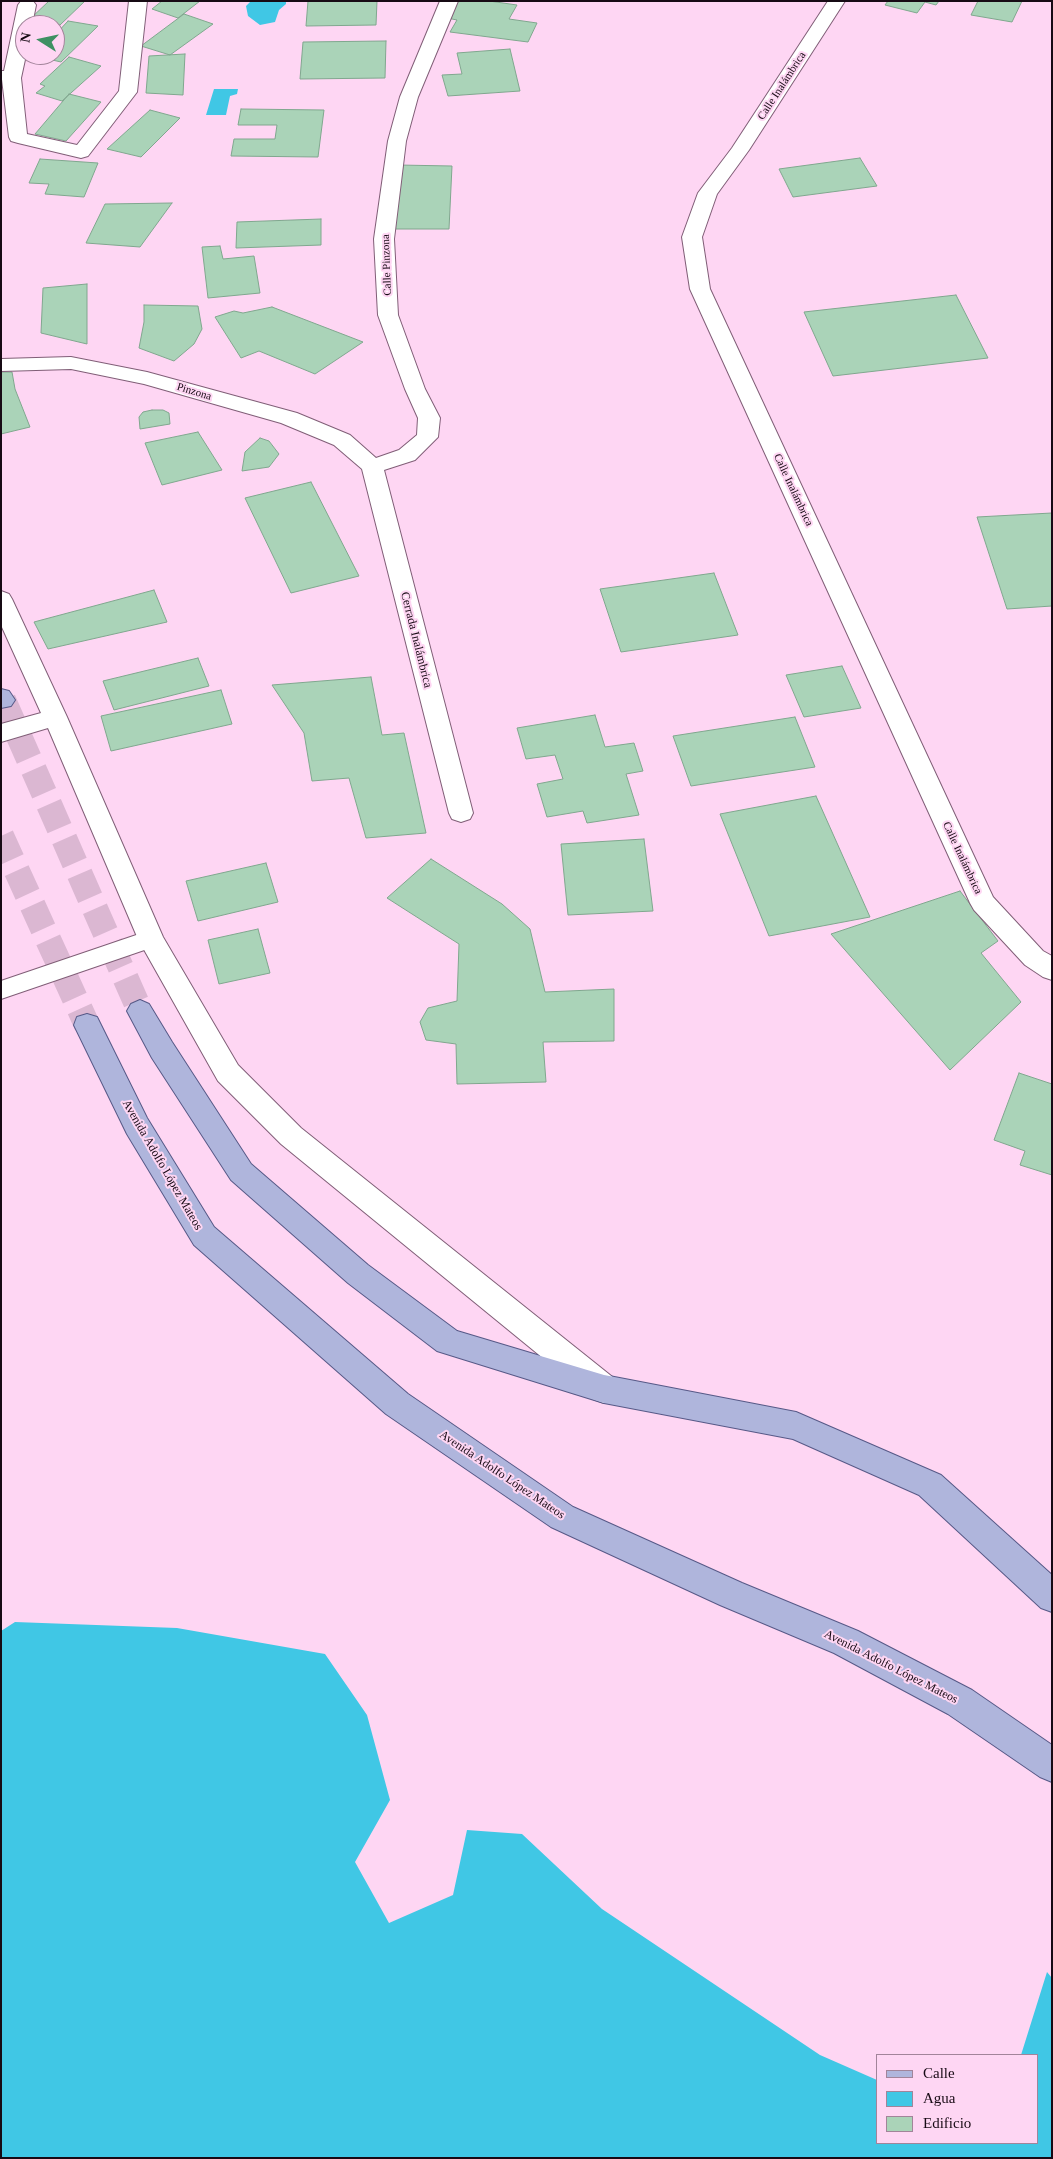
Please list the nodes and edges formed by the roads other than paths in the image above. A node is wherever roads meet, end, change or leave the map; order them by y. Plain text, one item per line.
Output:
1 (138, 1) edge
2 (449, 1) edge
3 (837, 1) edge
4 (27, 5) dead end
5 (7, 77) edge
6 (1, 365) edge
7 (372, 466) junction
8 (1, 599) edge
9 (55, 717) junction
10 (1, 733) edge
11 (461, 813) dead end
12 (150, 939) junction
13 (1052, 970) edge
14 (1, 990) edge
15 (140, 1011) tunnel mouth
16 (87, 1025) tunnel mouth
17 (604, 1389) junction
18 (1052, 1597) edge
19 (1052, 1765) edge

1 - 5 street
2 - 7 street, Calle Pinzona
3 - 13 street, Calle Inalámbrica
4 - 5 street
6 - 7 street, Pinzona
7 - 11 street, Cerrada Inalámbrica
8 - 9 street
9 - 10 street
9 - 12 street
12 - 14 lane
12 - 17 street
15 - 17 main road
16 - 19 main road, Avenida Adolfo López Mateos
17 - 18 main road

